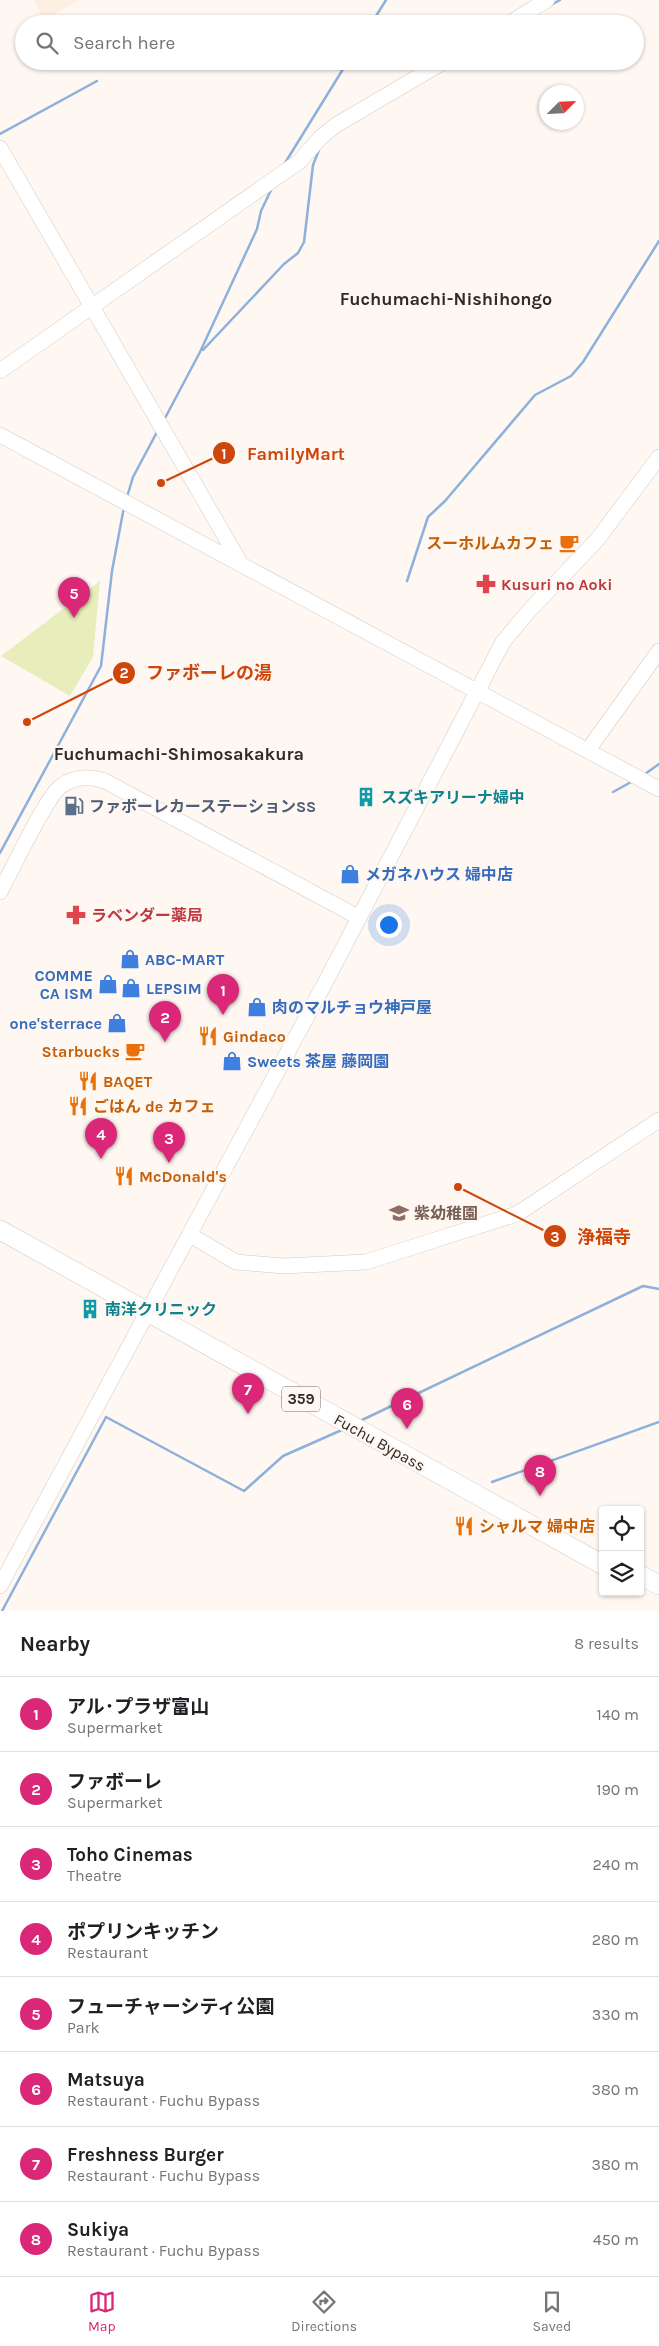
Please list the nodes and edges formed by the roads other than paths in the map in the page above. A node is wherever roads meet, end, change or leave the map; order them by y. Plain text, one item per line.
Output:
1 (547, 0) edge
2 (523, 15) edge
3 (430, 70) edge
4 (0, 148) edge
5 (92, 306) junction
6 (0, 371) edge
7 (0, 436) edge
8 (659, 457) edge
9 (241, 565) junction
10 (659, 651) edge
11 (478, 691) junction
12 (588, 750) junction
13 (659, 789) edge
14 (0, 892) edge
15 (358, 917) junction
16 (659, 1120) edge
17 (0, 1220) edge
18 (0, 1230) edge
19 (190, 1235) junction
20 (150, 1308) junction
21 (599, 1552) edge
22 (599, 1563) edge
23 (644, 1577) edge
24 (659, 1585) edge
25 (0, 1586) edge
26 (644, 1588) edge
27 (659, 1596) edge

1 - 2 street
3 - 5 street
4 - 5 street
5 - 6 street
5 - 9 street
7 - 9 street
8 - 11 street
9 - 11 street
10 - 12 street
11 - 12 street
11 - 15 street
12 - 13 street
14 - 15 street
15 - 19 street
16 - 19 street
17 - 20 highway, Fuchu Bypass / 359
18 - 20 highway, Fuchu Bypass / 359
19 - 20 street
20 - 21 highway, Fuchu Bypass / 359
20 - 22 highway, Fuchu Bypass / 359
20 - 25 street
23 - 24 highway
26 - 27 highway

